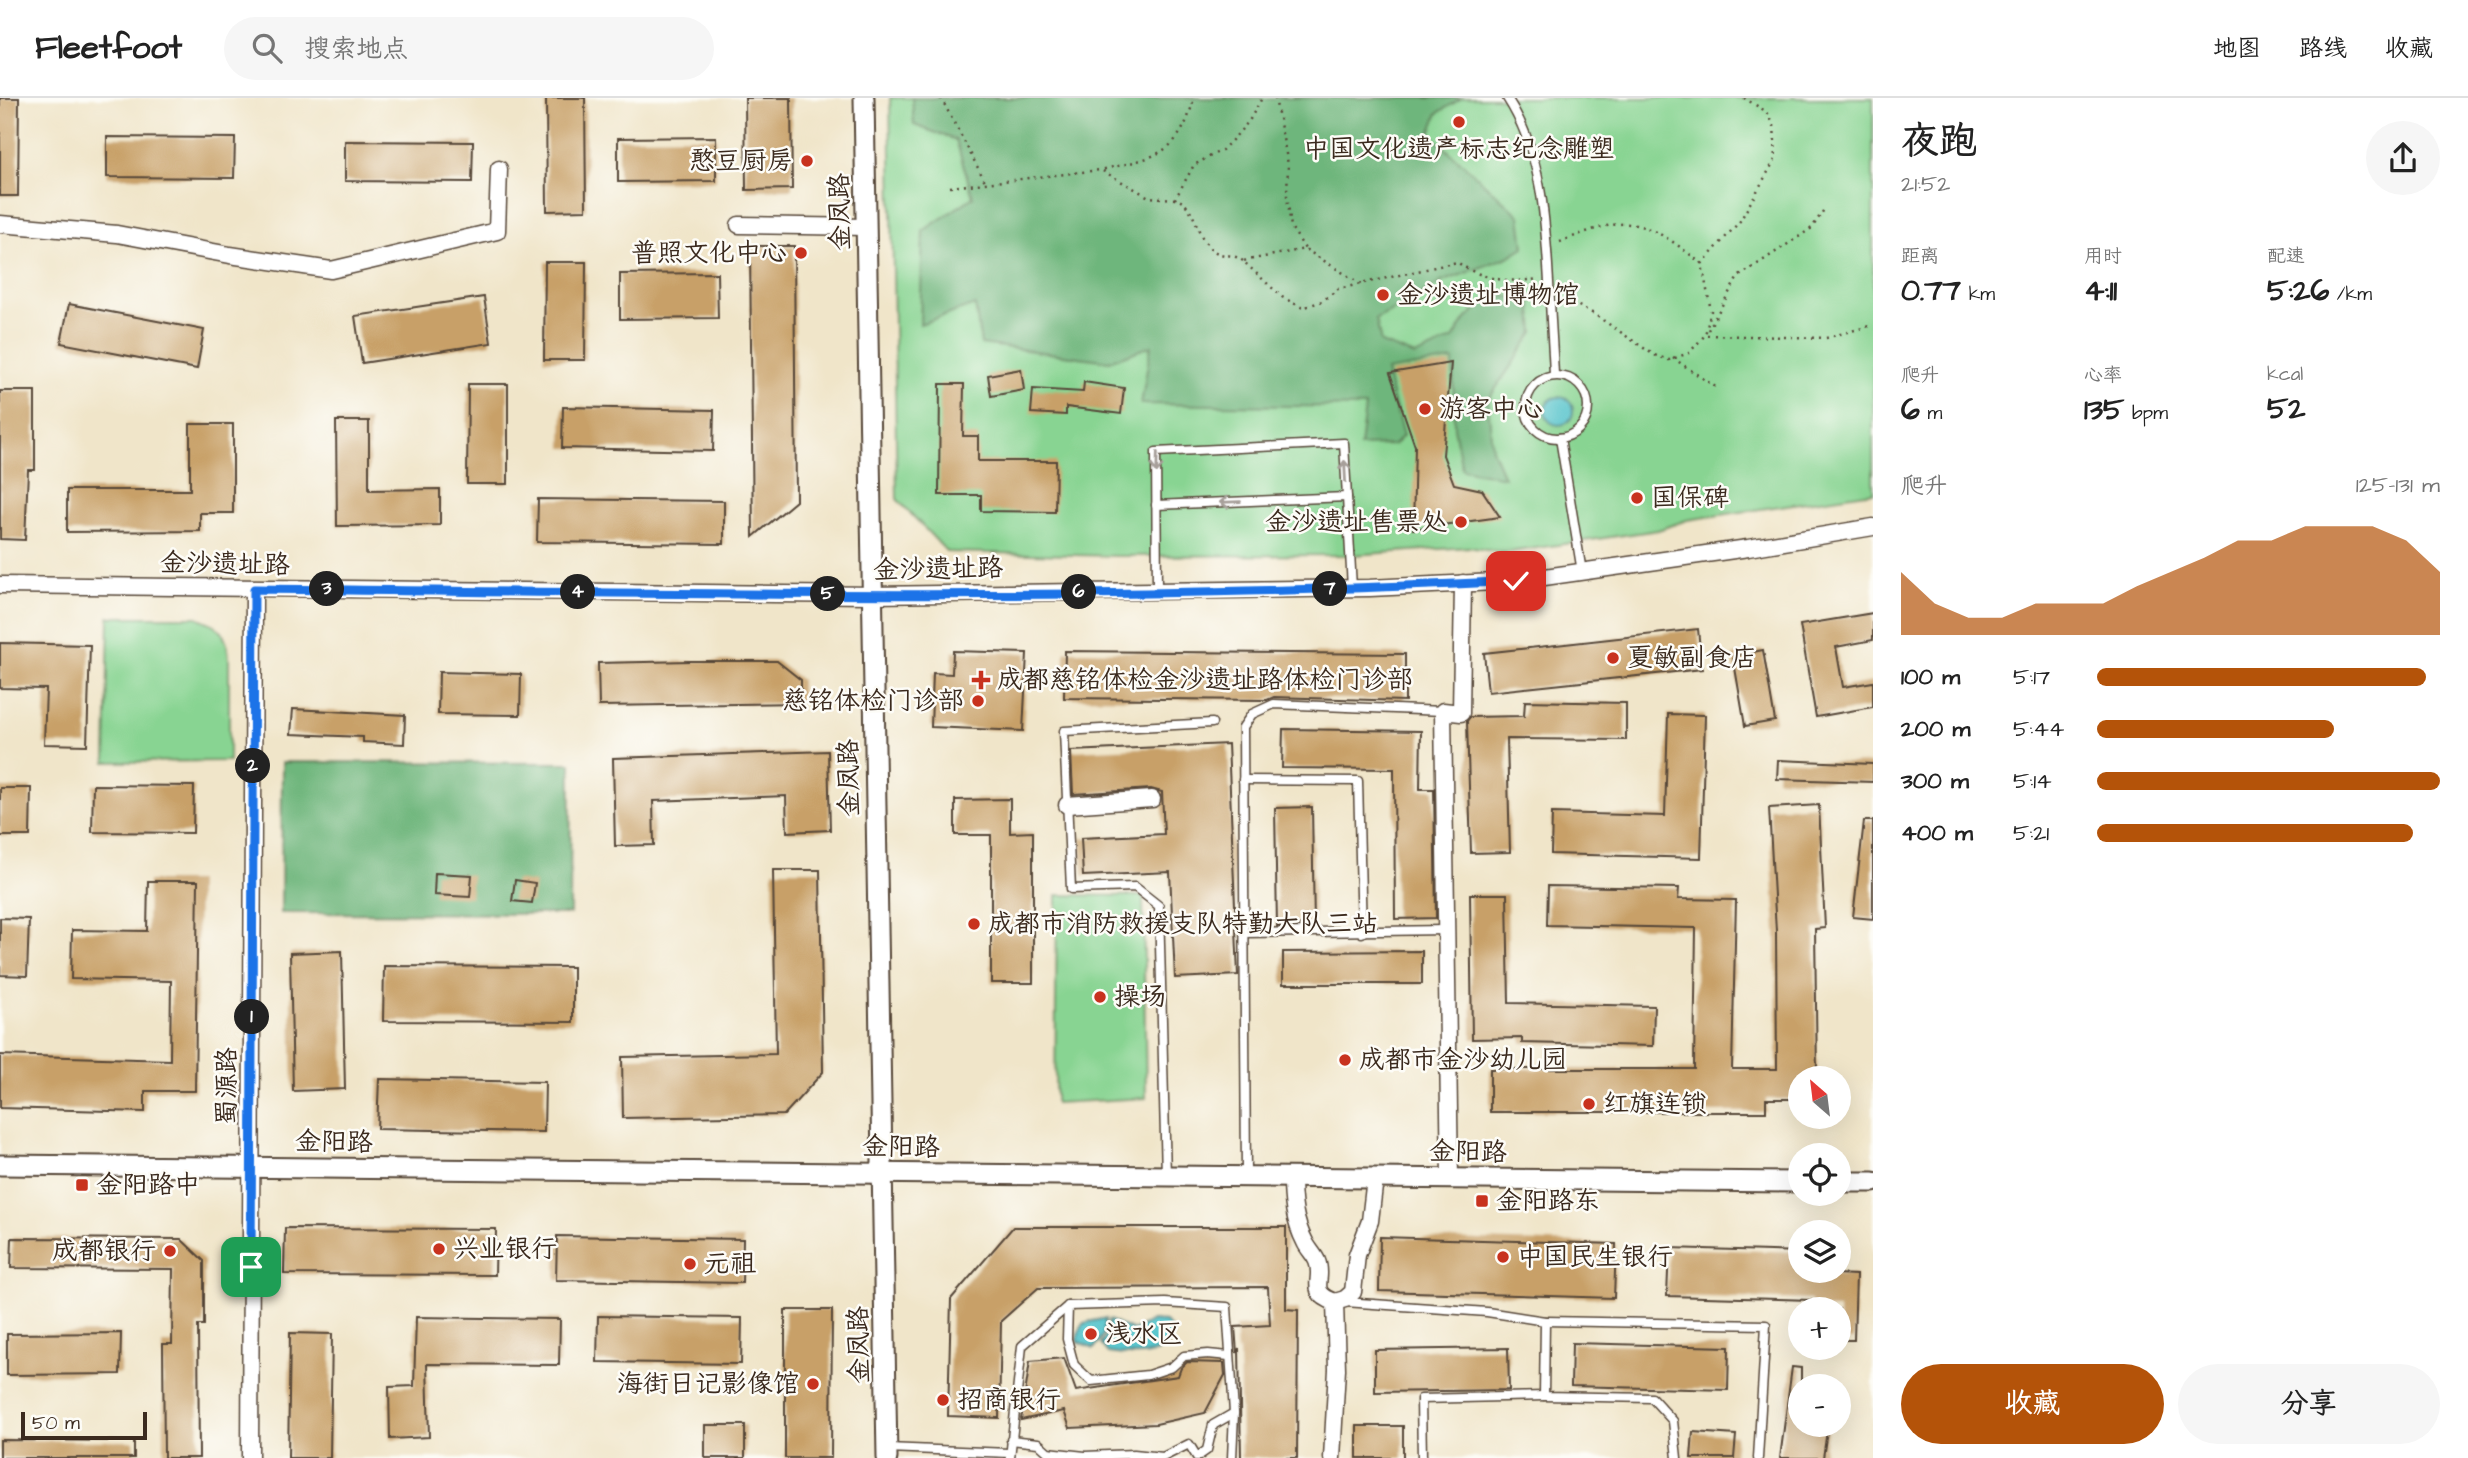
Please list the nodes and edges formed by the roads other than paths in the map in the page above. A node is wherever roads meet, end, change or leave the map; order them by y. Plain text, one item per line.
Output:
1 (864, 98) edge
2 (1507, 98) edge
3 (499, 169) dead end
4 (0, 224) edge
5 (738, 225) dead end
6 (867, 227) junction
7 (1554, 375) junction
8 (1560, 438) junction
9 (1347, 497) junction
10 (1156, 505) junction
11 (1873, 527) edge
12 (1582, 572) junction
13 (1463, 583) junction
14 (0, 585) edge
15 (254, 589) junction
16 (1352, 589) junction
17 (1157, 591) junction
18 (873, 595) junction
19 (1443, 711) junction
20 (1212, 723) dead end
21 (1243, 780) junction
22 (1152, 799) dead end
23 (1067, 804) junction
24 (1446, 930) junction
25 (1245, 933) junction
26 (1362, 933) junction
27 (0, 1165) edge
28 (251, 1168) junction
29 (882, 1173) junction
30 (1166, 1176) junction
31 (1246, 1177) junction
32 (1292, 1177) junction
33 (1374, 1178) junction
34 (1450, 1179) junction
35 (1788, 1182) edge
36 (1851, 1182) edge
37 (1873, 1182) edge
38 (1335, 1302) junction
39 (1068, 1306) junction
40 (1545, 1321) junction
41 (1229, 1356) junction
42 (1545, 1396) junction
43 (1234, 1413) junction
44 (1011, 1440) junction
45 (1048, 1452) junction
46 (887, 1453) edge
47 (1010, 1456) edge
48 (250, 1458) edge
49 (1039, 1458) edge
50 (1232, 1458) edge
51 (1332, 1458) edge
52 (1422, 1458) edge
53 (1677, 1458) edge
54 (1758, 1458) edge

1 - 6 street, 金凤路
2 - 7 lane
3 - 4 street
5 - 6 street
6 - 18 street, 金凤路
7 - 8 lane
7 - 8 lane
8 - 12 lane
9 -> 10 lane
9 -> 10 lane
9 - 16 lane
10 - 17 lane
11 - 12 street, 金沙遗址路
12 - 13 street, 金沙遗址路
13 - 16 street, 金沙遗址路
13 - 19 street
14 - 15 street, 金沙遗址路
15 - 18 street, 金沙遗址路
15 - 28 street, 蜀源路
16 - 17 street, 金沙遗址路
17 - 18 street, 金沙遗址路
18 - 29 street, 金凤路
19 - 21 lane
19 - 24 street
20 - 23 lane
21 - 25 lane
21 - 26 lane
22 - 23 street
23 - 30 lane
24 - 26 lane
24 - 34 street
25 - 26 lane
25 - 31 lane
27 - 28 street, 金阳路
28 - 29 street, 金阳路
28 - 48 street, 蜀源路
29 - 30 street, 金阳路
29 - 46 street, 金凤路
30 - 31 street, 金阳路
31 - 32 street, 金阳路
32 - 33 street, 金阳路
32 - 38 street
33 - 34 street, 金阳路
33 - 38 street
34 - 35 street, 金阳路
36 - 37 street
38 - 40 lane
38 - 51 street
39 - 41 lane
39 - 41 lane
39 - 44 lane
40 - 42 lane
40 - 54 lane
41 - 43 lane
42 - 52 lane
42 - 53 lane
43 - 45 lane
43 - 50 lane
44 - 45 lane
44 - 47 lane
45 - 49 lane
46 - 47 lane

